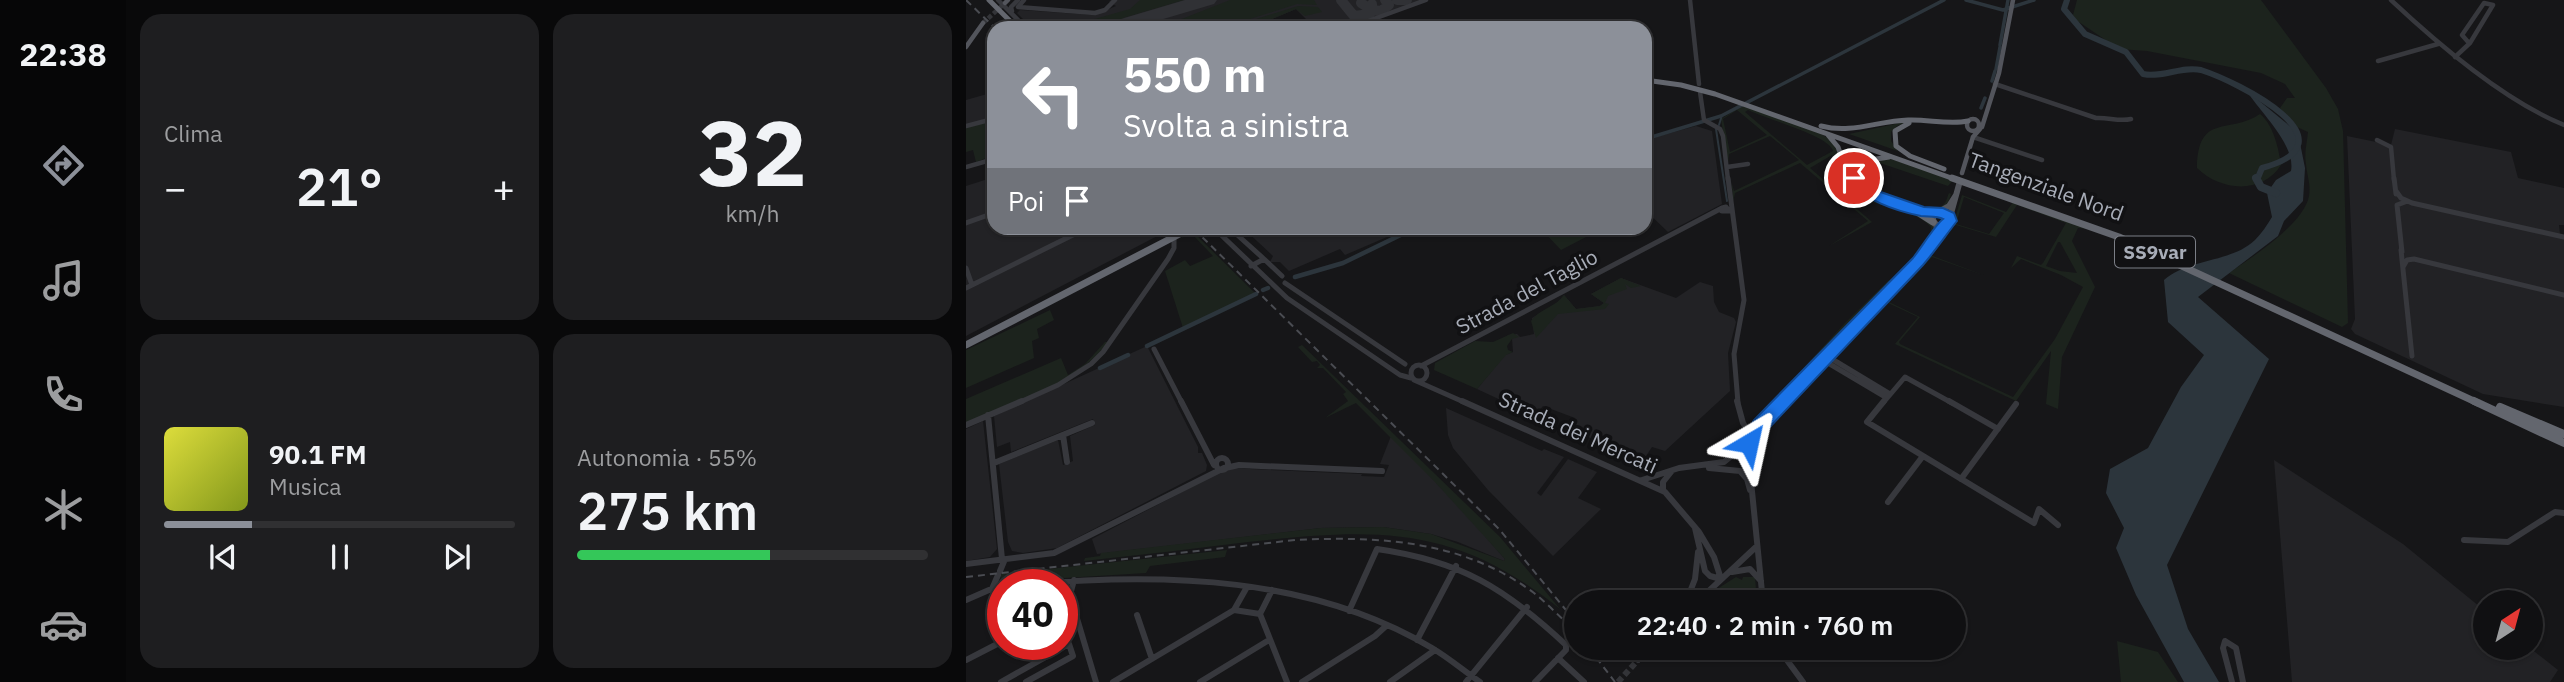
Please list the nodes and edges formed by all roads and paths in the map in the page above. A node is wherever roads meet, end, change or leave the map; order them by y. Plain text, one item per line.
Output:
1 (983, 0) edge
2 (989, 0) edge
3 (998, 0) edge
4 (1017, 0) edge
5 (1024, 0) edge
6 (1115, 0) edge
7 (1426, 0) edge
8 (1689, 0) edge
9 (2391, 0) edge
10 (1005, 3) edge
11 (2012, 4) edge
12 (2473, 19) junction
13 (1003, 21) edge
14 (1010, 21) edge
15 (1021, 21) edge
16 (1022, 21) edge
17 (1368, 21) edge
18 (983, 23) tunnel mouth
19 (2484, 23) junction
20 (2468, 41) junction
21 (2438, 44) junction
22 (966, 47) edge
23 (2455, 57) junction
24 (2378, 61) dead end
25 (1652, 81) edge
26 (1699, 84) dead end
27 (1996, 84) junction
28 (1700, 92) dead end
29 (1764, 109) junction
30 (1985, 114) junction
31 (1788, 115) junction
32 (2131, 119) dead end
33 (1969, 120) junction
34 (987, 121) edge
35 (1705, 121) joint
36 (1805, 125) junction
37 (2564, 125) edge
38 (966, 126) edge
39 (1981, 128) junction
40 (1968, 129) junction
41 (1973, 137) junction
42 (2377, 140) dead end
43 (2042, 160) dead end
44 (987, 161) edge
45 (1748, 164) dead end
46 (966, 167) edge
47 (1727, 167) junction
48 (1936, 170) junction
49 (1947, 172) junction
50 (1962, 173) dead end
51 (1960, 181) dead end
52 (2396, 191) junction
53 (1957, 193) junction
54 (2412, 203) junction
55 (2397, 206) junction
56 (1725, 210) junction
57 (1937, 212) junction
58 (987, 216) edge
59 (1950, 217) junction
60 (1732, 218) joint
61 (1933, 222) junction
62 (966, 223) edge
63 (1946, 224) junction
64 (1073, 235) edge
65 (1172, 235) edge
66 (1176, 235) edge
67 (1220, 235) edge
68 (1224, 235) edge
69 (1237, 235) edge
70 (2564, 237) edge
71 (1174, 239) dead end
72 (1226, 241) junction
73 (1160, 242) junction
74 (1933, 242) junction
75 (2401, 250) junction
76 (1264, 259) junction
77 (2414, 259) junction
78 (1251, 266) junction
79 (2403, 267) junction
80 (966, 268) edge
81 (1282, 276) dead end
82 (1285, 283) dead end
83 (969, 286) edge
84 (2564, 295) edge
85 (1321, 310) junction
86 (1313, 317) junction
87 (1365, 339) junction
88 (966, 343) edge
89 (2358, 344) junction
90 (1356, 346) junction
91 (1154, 349) dead end
92 (2412, 356) dead end
93 (1392, 357) junction
94 (1435, 358) junction
95 (1825, 358) junction
96 (1383, 364) junction
97 (1405, 364) dead end
98 (1421, 366) junction
99 (1412, 370) junction
100 (1395, 371) junction
101 (1428, 372) junction
102 (1412, 379) junction
103 (1432, 387) junction
104 (1888, 396) junction
105 (2016, 404) dead end
106 (988, 415) junction
107 (1092, 423) dead end
108 (966, 425) edge
109 (1997, 429) junction
110 (1063, 435) junction
111 (2564, 436) edge
112 (1751, 439) junction
113 (2564, 444) edge
114 (1208, 453) junction
115 (1923, 456) junction
116 (1225, 459) junction
117 (1067, 462) dead end
118 (994, 463) junction
119 (1239, 465) junction
120 (1214, 466) junction
121 (1700, 466) junction
122 (1224, 468) junction
123 (1674, 470) junction
124 (1382, 471) dead end
125 (1203, 478) junction
126 (1637, 479) junction
127 (1961, 479) junction
128 (1665, 492) junction
129 (1754, 500) junction
130 (1888, 502) dead end
131 (2564, 513) edge
132 (2058, 525) dead end
133 (1695, 528) junction
134 (2464, 540) dead end
135 (1002, 541) junction
136 (1757, 547) junction
137 (1698, 549) junction
138 (1004, 559) junction
139 (984, 562) junction
140 (966, 565) edge
141 (1456, 566) junction
142 (1000, 569) edge
143 (1724, 577) junction
144 (1078, 580) edge
145 (1761, 581) junction
146 (1247, 587) junction
147 (1272, 590) junction
148 (1690, 590) edge
149 (1710, 590) edge
150 (1762, 590) edge
151 (987, 591) edge
152 (966, 600) edge
153 (1527, 607) junction
154 (1234, 610) junction
155 (1349, 611) junction
156 (1260, 614) junction
157 (1137, 615) dead end
158 (1078, 622) edge
159 (1386, 626) junction
160 (1082, 637) junction
161 (1078, 639) edge
162 (1269, 640) junction
163 (1417, 640) junction
164 (987, 649) edge
165 (1086, 649) junction
166 (1435, 650) junction
167 (1078, 653) edge
168 (1558, 658) junction
169 (1152, 659) junction
170 (966, 660) edge
171 (1040, 660) edge
172 (1066, 660) edge
173 (1787, 660) edge
174 (1471, 675) junction
175 (1214, 678) edge
176 (1539, 680) edge
177 (1001, 682) edge
178 (1026, 682) edge
179 (1096, 682) edge
180 (1113, 682) edge
181 (1200, 682) edge
182 (1287, 682) edge
183 (1302, 682) edge
184 (1390, 682) edge
185 (1466, 682) edge
186 (1480, 682) edge
187 (1584, 682) edge
188 (1803, 682) edge
189 (2232, 682) edge
190 (2243, 682) edge

1 - 13 highway
2 - 14 highway
3 - 10 street
4 - 10 street
4 - 15 street
5 - 6 street
7 - 17 street
8 - 26 street
9 - 21 street
10 - 16 street
11 - 27 main road
12 - 19 street
12 - 19 street
12 - 20 street
18 - 22 main road
19 - 20 street
20 - 23 street
21 - 23 street
21 - 24 street
23 - 37 street
25 - 29 highway, SS9var
27 - 30 main road
27 - 32 street
28 - 35 street
29 - 31 highway, SS9var
29 - 36 highway, SS9var
30 - 33 main road
30 - 39 main road
31 - 33 highway
31 - 49 highway, SS9var
33 - 39 main road
33 - 40 main road
34 - 38 street
35 - 47 street
36 - 48 highway, SS9var
36 - 61 highway
39 - 40 main road
39 - 41 main road
40 - 41 main road
40 - 49 highway
41 - 43 street
41 - 50 main road
42 - 52 street
44 - 46 street
45 - 47 street
47 - 56 street
48 - 49 highway, SS9var
48 - 57 highway
49 - 89 highway, SS9var
51 - 53 main road
52 - 54 street
52 - 55 street
53 - 57 main road
53 - 59 main road
54 - 55 street
54 - 70 street
55 - 75 street
56 - 60 street
56 - 94 street, Strada del Taglio
57 - 59 main road
57 - 61 main road
58 - 62 street
59 - 63 main road
60 - 112 street
61 - 63 main road
61 - 74 street
63 - 74 street
64 - 83 street
65 - 73 highway
66 - 73 highway
67 - 72 street, Strada dei Mercati
68 - 72 street
69 - 76 street
71 - 106 street
72 - 78 street, Strada dei Mercati
73 - 88 highway
74 - 95 street
75 - 77 street
75 - 79 street
76 - 78 street
76 - 81 street
77 - 79 street
77 - 84 street
78 - 86 street, Strada dei Mercati
79 - 92 street
80 - 83 street
82 - 85 street
85 - 86 street
85 - 87 street
86 - 90 street, Strada dei Mercati
87 - 90 street
87 - 93 street
89 - 111 highway
89 - 113 highway
90 - 96 street, Strada dei Mercati
91 - 114 street
93 - 96 street
93 - 97 street
94 - 98 street, Strada del Taglio
94 - 101 street
95 - 104 street
95 - 112 street
96 - 100 street, Strada dei Mercati
98 - 99 street
98 - 101 street
99 - 100 street
99 - 102 street
100 - 102 street, Strada dei Mercati
101 - 102 street
101 - 103 street
102 - 103 street, Strada dei Mercati
103 - 126 street, Strada dei Mercati
104 - 109 street
104 - 115 street
105 - 109 street
106 - 108 street
106 - 118 street
107 - 110 street
109 - 127 street
110 - 117 street
110 - 118 street
112 - 121 street
112 - 129 street
114 - 116 street
114 - 120 street
115 - 127 street
115 - 130 street
116 - 119 street
116 - 120 street
116 - 122 street
118 - 135 street
119 - 122 street
119 - 124 street
120 - 122 street
120 - 125 street
121 - 123 street
121 - 129 street
122 - 125 street
123 - 126 street
123 - 128 street
125 - 138 street
126 - 128 street, Strada dei Mercati
127 - 132 street
128 - 133 street, Strada dei Mercati
129 - 136 street
131 - 134 street
133 - 137 street, Strada dei Mercati
133 - 143 street, Strada dei Mercati
135 - 138 street
135 - 139 street
136 - 143 street
136 - 145 street
137 - 143 street, Strada dei Mercati
137 - 148 street, Strada dei Mercati
138 - 139 street
138 - 142 street
139 - 140 street
141 - 153 street
141 - 155 street
141 - 163 street
143 - 145 street
143 - 149 street
144 - 146 street
145 - 150 street
146 - 147 street
146 - 154 street
147 - 155 street
147 - 156 street
151 - 152 street
153 - 168 street
153 - 174 street
154 - 156 street
154 - 169 street
155 - 159 street
156 - 162 street
157 - 169 street
158 - 160 street
159 - 163 street
159 - 183 street
160 - 161 street
160 - 165 street
162 - 175 street
162 - 182 street
163 - 166 street
164 - 170 street
165 - 167 street
165 - 179 street
166 - 174 street
166 - 184 street
168 - 176 street
168 - 187 street
169 - 180 street
171 - 177 street
172 - 178 street
173 - 188 street
174 - 185 street
174 - 186 street
175 - 181 street
189 - 190 street

